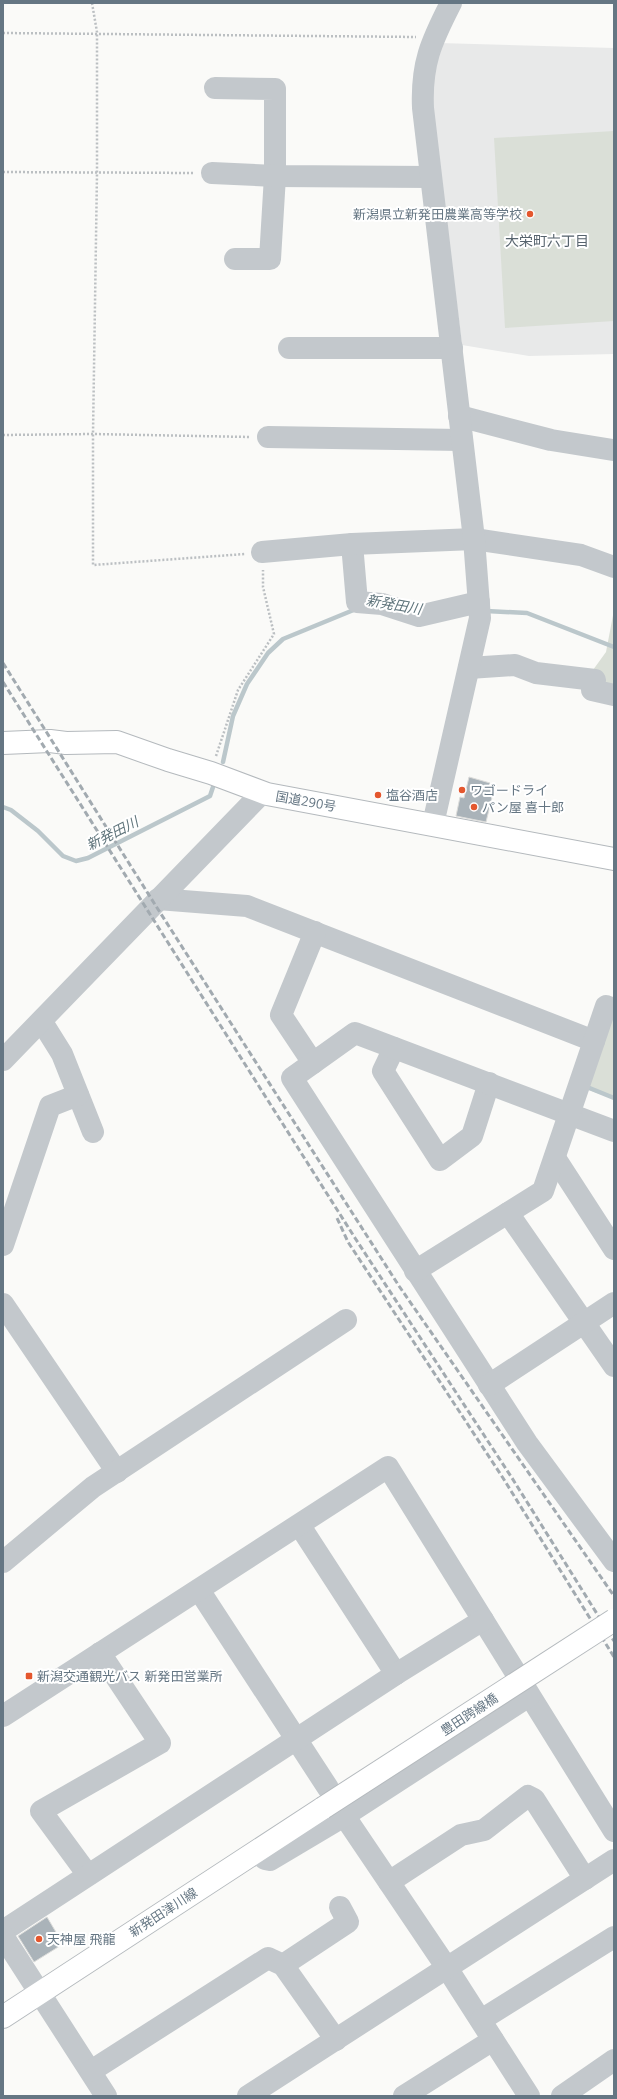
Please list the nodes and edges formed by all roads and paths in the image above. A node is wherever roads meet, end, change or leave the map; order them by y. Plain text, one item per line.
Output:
1 (92, 3) edge
2 (451, 3) edge
3 (97, 32) junction
4 (3, 33) edge
5 (433, 38) junction
6 (215, 88) dead end
7 (3, 172) edge
8 (98, 173) junction
9 (212, 173) joint
10 (275, 176) junction
11 (430, 177) junction
12 (235, 259) dead end
13 (289, 348) dead end
14 (452, 348) junction
15 (459, 416) junction
16 (93, 434) junction
17 (3, 435) edge
18 (268, 437) joint
19 (461, 440) junction
20 (613, 450) dead end
21 (474, 539) junction
22 (352, 544) junction
23 (262, 552) junction
24 (614, 566) edge
25 (480, 610) junction
26 (469, 668) junction
27 (614, 695) edge
28 (3, 743) edge
29 (211, 773) junction
30 (267, 794) junction
31 (433, 824) junction
32 (614, 859) edge
33 (158, 899) junction
34 (315, 932) junction
35 (614, 1009) edge
36 (42, 1022) junction
37 (594, 1041) junction
38 (394, 1048) junction
39 (3, 1060) edge
40 (313, 1063) junction
41 (489, 1083) junction
42 (78, 1095) junction
43 (569, 1114) junction
44 (614, 1131) edge
45 (93, 1132) dead end
46 (555, 1158) junction
47 (508, 1213) junction
48 (3, 1245) edge
49 (614, 1249) edge
50 (415, 1271) junction
51 (614, 1303) edge
52 (3, 1304) edge
53 (346, 1320) dead end
54 (584, 1323) junction
55 (614, 1366) edge
56 (489, 1385) junction
57 (116, 1472) junction
58 (300, 1526) junction
59 (614, 1560) edge
60 (3, 1562) edge
61 (199, 1590) junction
62 (483, 1620) junction
63 (614, 1620) edge
64 (100, 1653) junction
65 (396, 1674) junction
66 (528, 1696) junction
67 (3, 1716) edge
68 (296, 1740) junction
69 (334, 1806) junction
70 (614, 1831) edge
71 (614, 1860) edge
72 (88, 1876) junction
73 (585, 1879) junction
74 (389, 1882) junction
75 (340, 1908) dead end
76 (3, 1931) edge
77 (3, 1936) edge
78 (614, 1937) edge
79 (283, 1965) junction
80 (447, 1968) junction
81 (40, 1992) junction
82 (3, 2017) edge
83 (481, 2020) junction
84 (336, 2040) junction
85 (494, 2040) junction
86 (614, 2060) edge
87 (90, 2071) junction
88 (106, 2096) edge
89 (248, 2096) edge
90 (404, 2096) edge
91 (529, 2096) edge
92 (562, 2096) edge

1 - 3 path
2 - 5 street
3 - 4 path
3 - 5 path
3 - 8 path
5 - 11 street
6 - 10 street
7 - 8 path
8 - 9 path
8 - 16 path
9 - 10 street
10 - 11 street
10 - 12 street
11 - 14 street
13 - 14 street
14 - 15 street
15 - 19 street
15 - 20 street
16 - 17 path
16 - 18 path
16 - 23 path
18 - 19 street
19 - 21 street
21 - 22 street
21 - 24 street
21 - 25 street
22 - 23 street
22 - 25 street
23 - 29 path
25 - 26 street
26 - 27 street
26 - 31 street
28 - 29 main road, 国道290号
29 - 30 main road, 国道290号
30 - 31 main road, 国道290号
30 - 33 street
31 - 32 main road, 国道290号
33 - 34 street
33 - 36 street
34 - 37 street
34 - 40 street
35 - 37 street
36 - 39 street
36 - 42 street
37 - 43 street
38 - 40 street
38 - 41 street
38 - 41 street
40 - 50 street
41 - 43 street
42 - 45 street
42 - 48 street
43 - 44 street
43 - 46 street
46 - 47 street
46 - 49 street
47 - 50 street
47 - 54 street
50 - 56 street
51 - 54 street
52 - 57 street
53 - 57 street
54 - 55 street
54 - 56 street
56 - 59 street
57 - 60 street
58 - 61 street
58 - 62 street
58 - 65 street
61 - 64 street
61 - 68 street
62 - 65 street
62 - 66 street
63 - 69 main road, 豊田跨線橋, bridge
64 - 67 street
64 - 72 street
65 - 68 street
66 - 69 street
66 - 70 street
68 - 69 street
68 - 72 street
69 - 74 street
69 - 81 main road, 新発田津川線
71 - 73 street
72 - 76 street
73 - 74 street
73 - 80 street
74 - 80 street
75 - 79 street
77 - 81 street
78 - 83 street
79 - 84 street
79 - 87 street
80 - 83 street
80 - 84 street
81 - 82 main road, 新発田津川線
81 - 87 street
83 - 85 street
84 - 89 street
85 - 90 street
85 - 91 street
86 - 92 street
87 - 88 street

